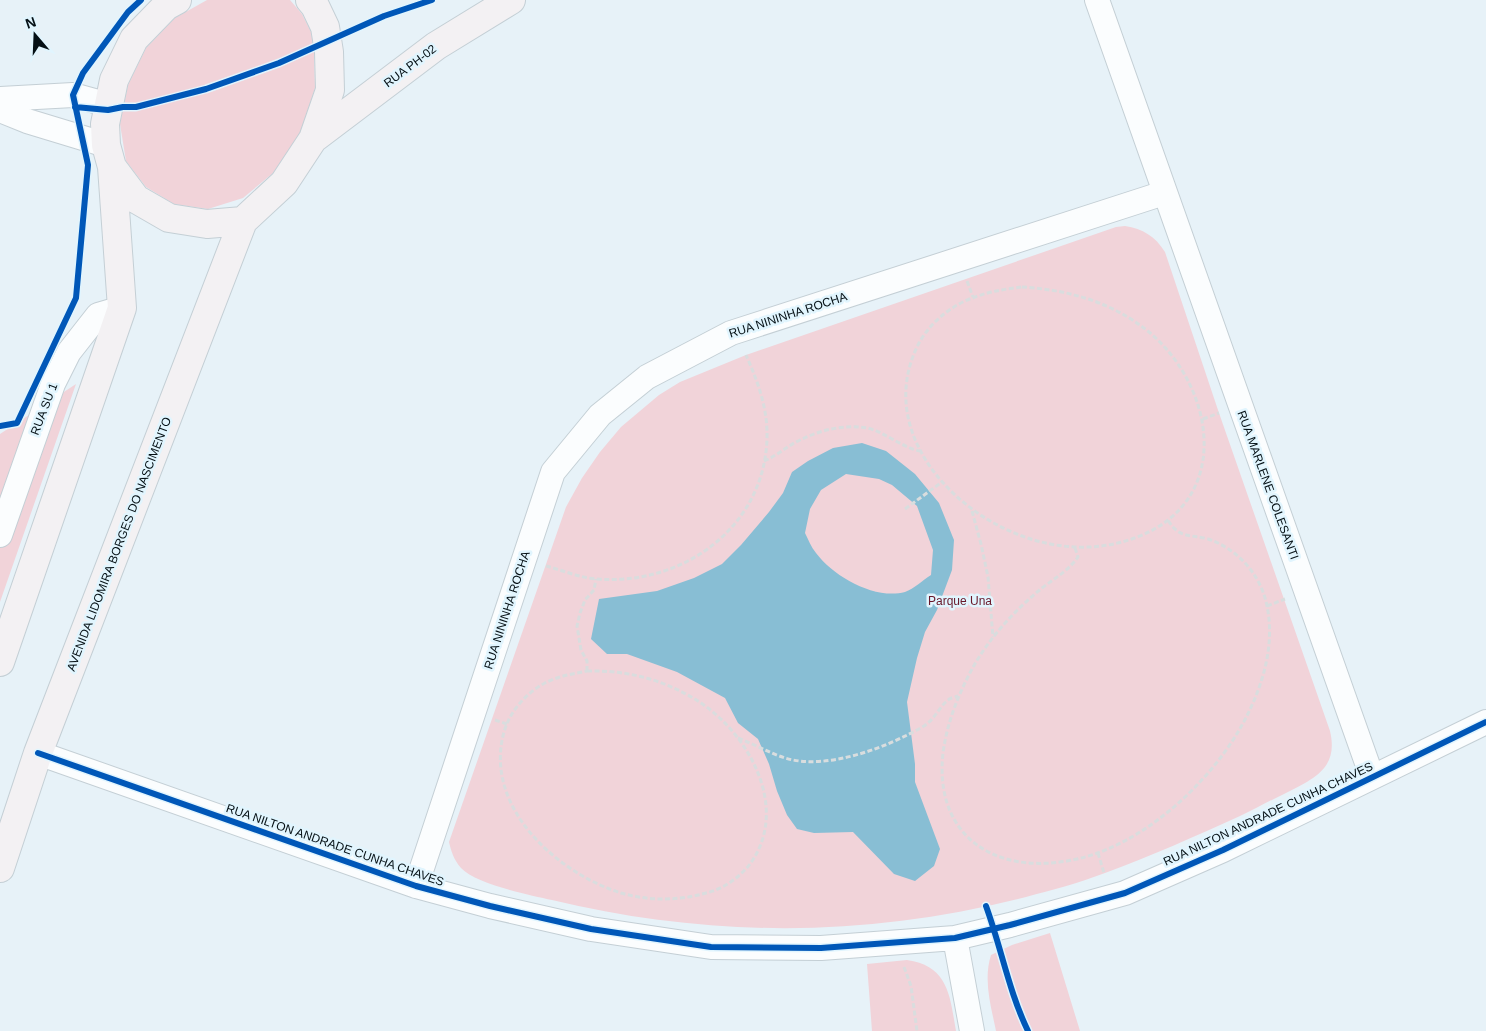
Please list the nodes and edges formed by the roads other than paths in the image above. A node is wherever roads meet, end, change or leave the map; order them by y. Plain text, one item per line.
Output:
1 (177, 0) edge
2 (310, 0) edge
3 (511, 0) edge
4 (1097, 0) edge
5 (0, 99) edge
6 (109, 105) junction
7 (0, 110) edge
8 (313, 139) junction
9 (109, 156) junction
10 (1164, 193) junction
11 (243, 221) junction
12 (122, 308) junction
13 (0, 535) edge
14 (0, 662) edge
15 (1486, 722) edge
16 (38, 753) junction
17 (1372, 777) junction
18 (0, 868) edge
19 (416, 886) junction
20 (955, 938) junction
21 (972, 1031) edge

1 - 6 street
2 - 8 street
3 - 8 street, RUA PH-02
4 - 10 street, RUA MARLENE COLESANTI
5 - 6 street
6 - 9 street
7 - 9 street
8 - 11 street
9 - 11 street
9 - 12 street
10 - 17 street, RUA MARLENE COLESANTI
10 - 19 street, RUA NININHA ROCHA
11 - 16 street, AVENIDA LIDOMIRA BORGES DO NASCIMENTO
12 - 13 street, RUA SU 1
12 - 14 street
15 - 17 street, RUA NILTON ANDRADE CUNHA CHAVES
16 - 18 street, AVENIDA LIDOMIRA BORGES DO NASCIMENTO
16 - 19 street, RUA NILTON ANDRADE CUNHA CHAVES
17 - 20 street, RUA NILTON ANDRADE CUNHA CHAVES
19 - 20 street, RUA NILTON ANDRADE CUNHA CHAVES
20 - 21 street

